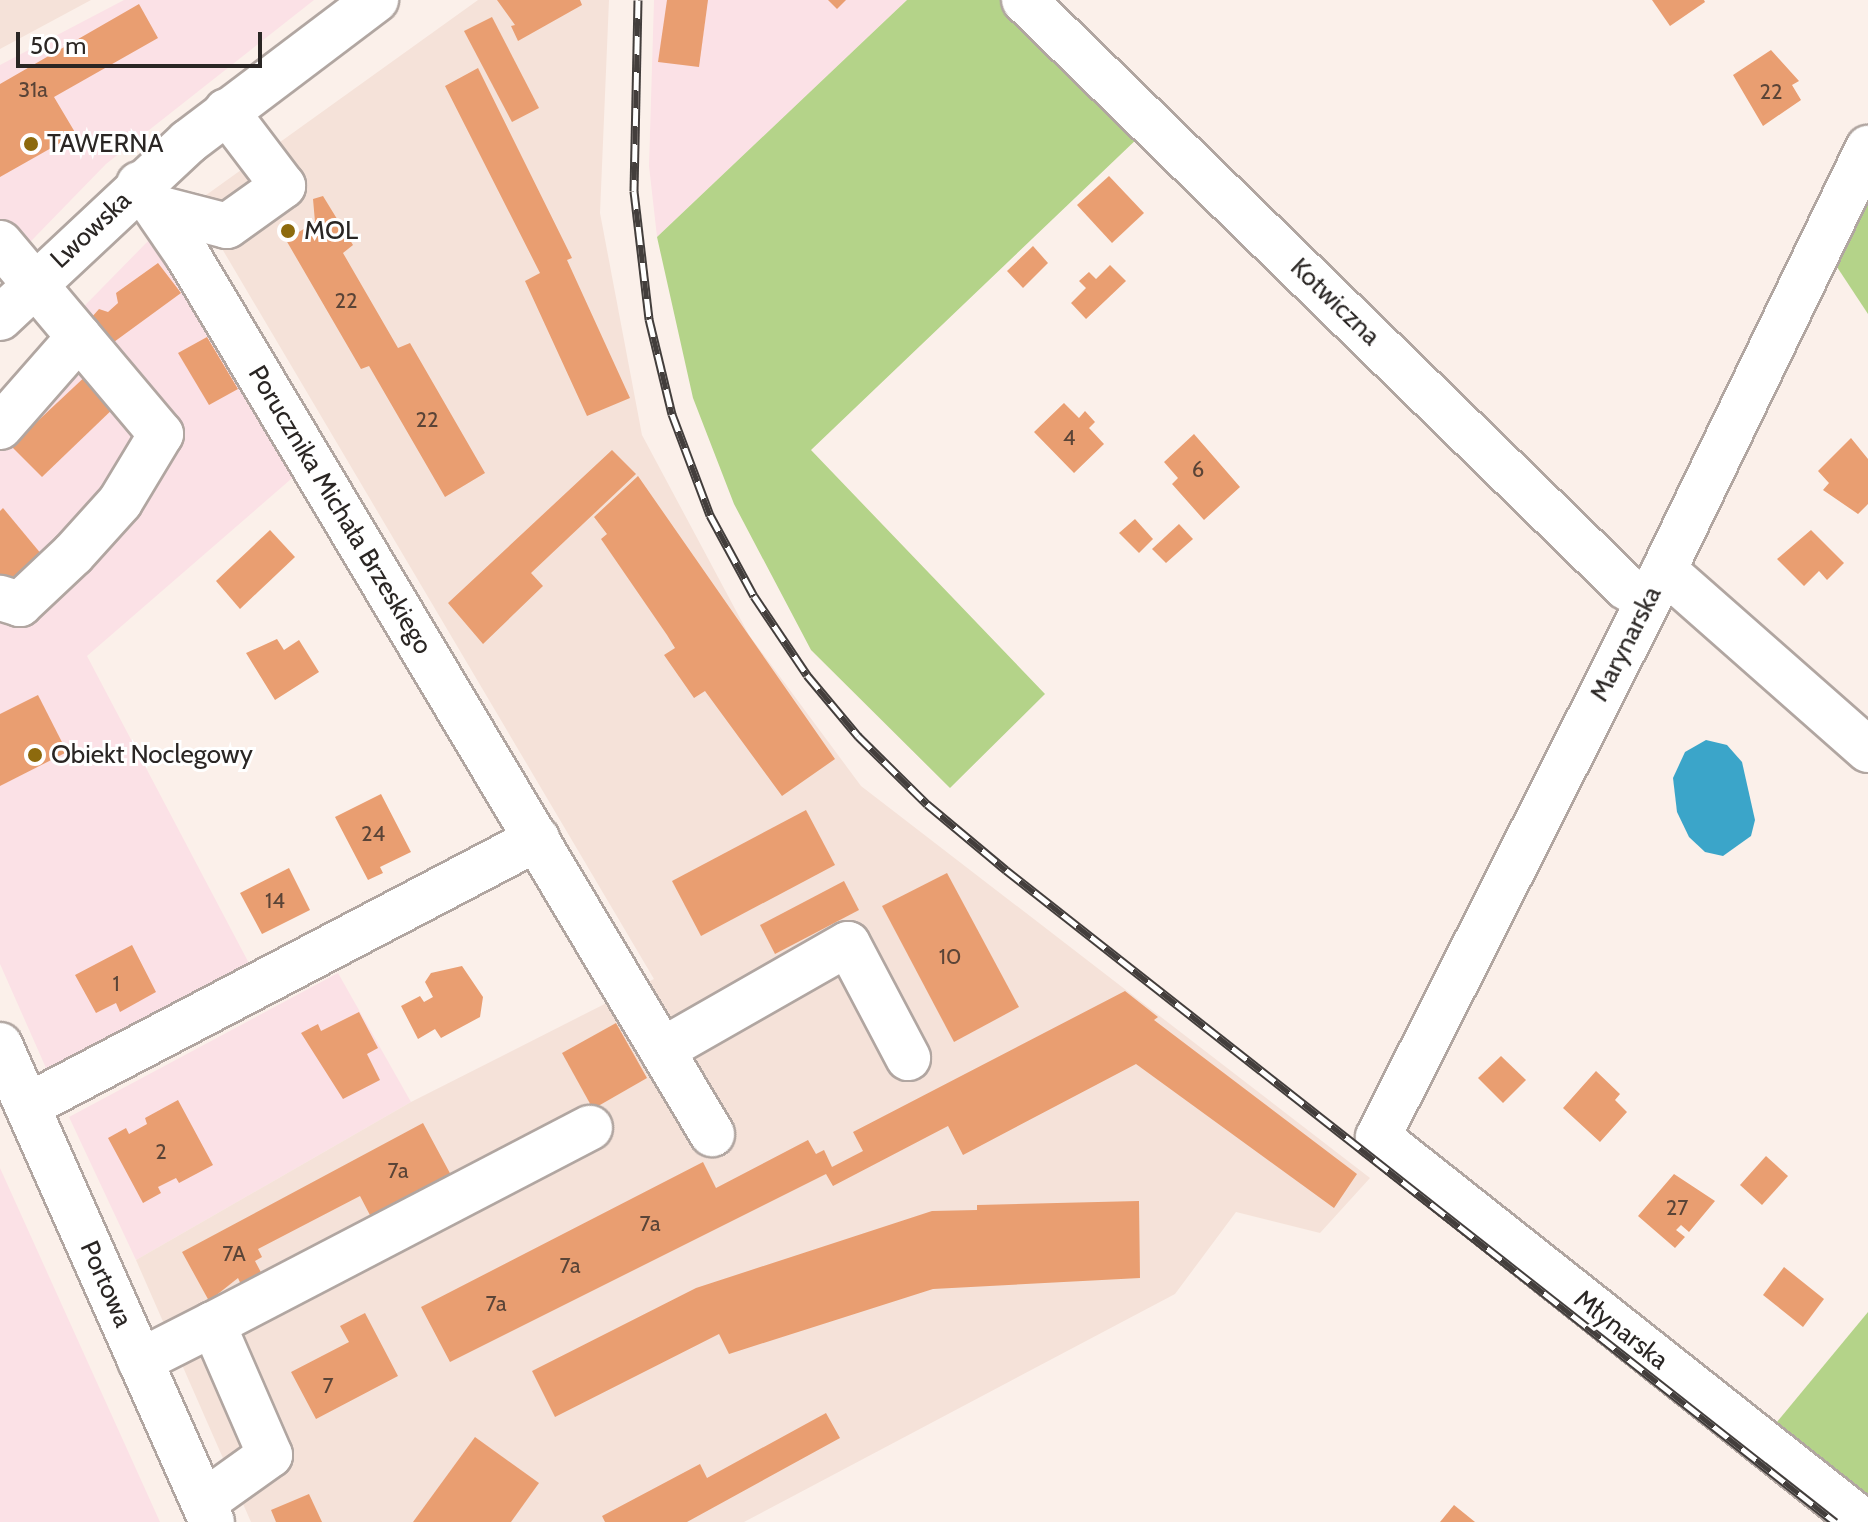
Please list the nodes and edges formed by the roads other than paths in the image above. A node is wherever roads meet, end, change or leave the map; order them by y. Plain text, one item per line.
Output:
1 (376, 0) edge
2 (1024, 0) edge
3 (226, 111) junction
4 (1868, 148) edge
5 (148, 196) junction
6 (0, 243) edge
7 (34, 283) junction
8 (0, 318) edge
9 (79, 337) junction
10 (0, 427) edge
11 (1656, 585) junction
12 (0, 598) edge
13 (1868, 750) edge
14 (537, 839) junction
15 (0, 1045) edge
16 (662, 1050) junction
17 (908, 1058) dead end
18 (27, 1106) junction
19 (590, 1128) dead end
20 (712, 1134) dead end
21 (1378, 1137) joint
22 (213, 1324) junction
23 (140, 1361) junction
24 (208, 1512) edge
25 (1864, 1522) edge

1 - 3 street, Lwowska
2 - 11 street, Kotwiczna
3 - 5 street, Lwowska
3 - 5 street
4 - 11 street, Marynarska
5 - 7 street, Lwowska
5 - 14 street, Porucznika Michała Brzeskiego
6 - 7 street
7 - 8 street, Lwowska
7 - 9 street
9 - 10 street
9 - 12 street
11 - 13 street, Kotwiczna
11 - 21 street, Marynarska
14 - 16 street, Porucznika Michała Brzeskiego
14 - 18 street
15 - 18 street, Portowa
16 - 17 street
16 - 20 street, Porucznika Michała Brzeskiego
18 - 23 street, Portowa
19 - 22 street
21 - 25 street, Młynarska
22 - 23 street
22 - 24 street
23 - 24 street, Portowa

